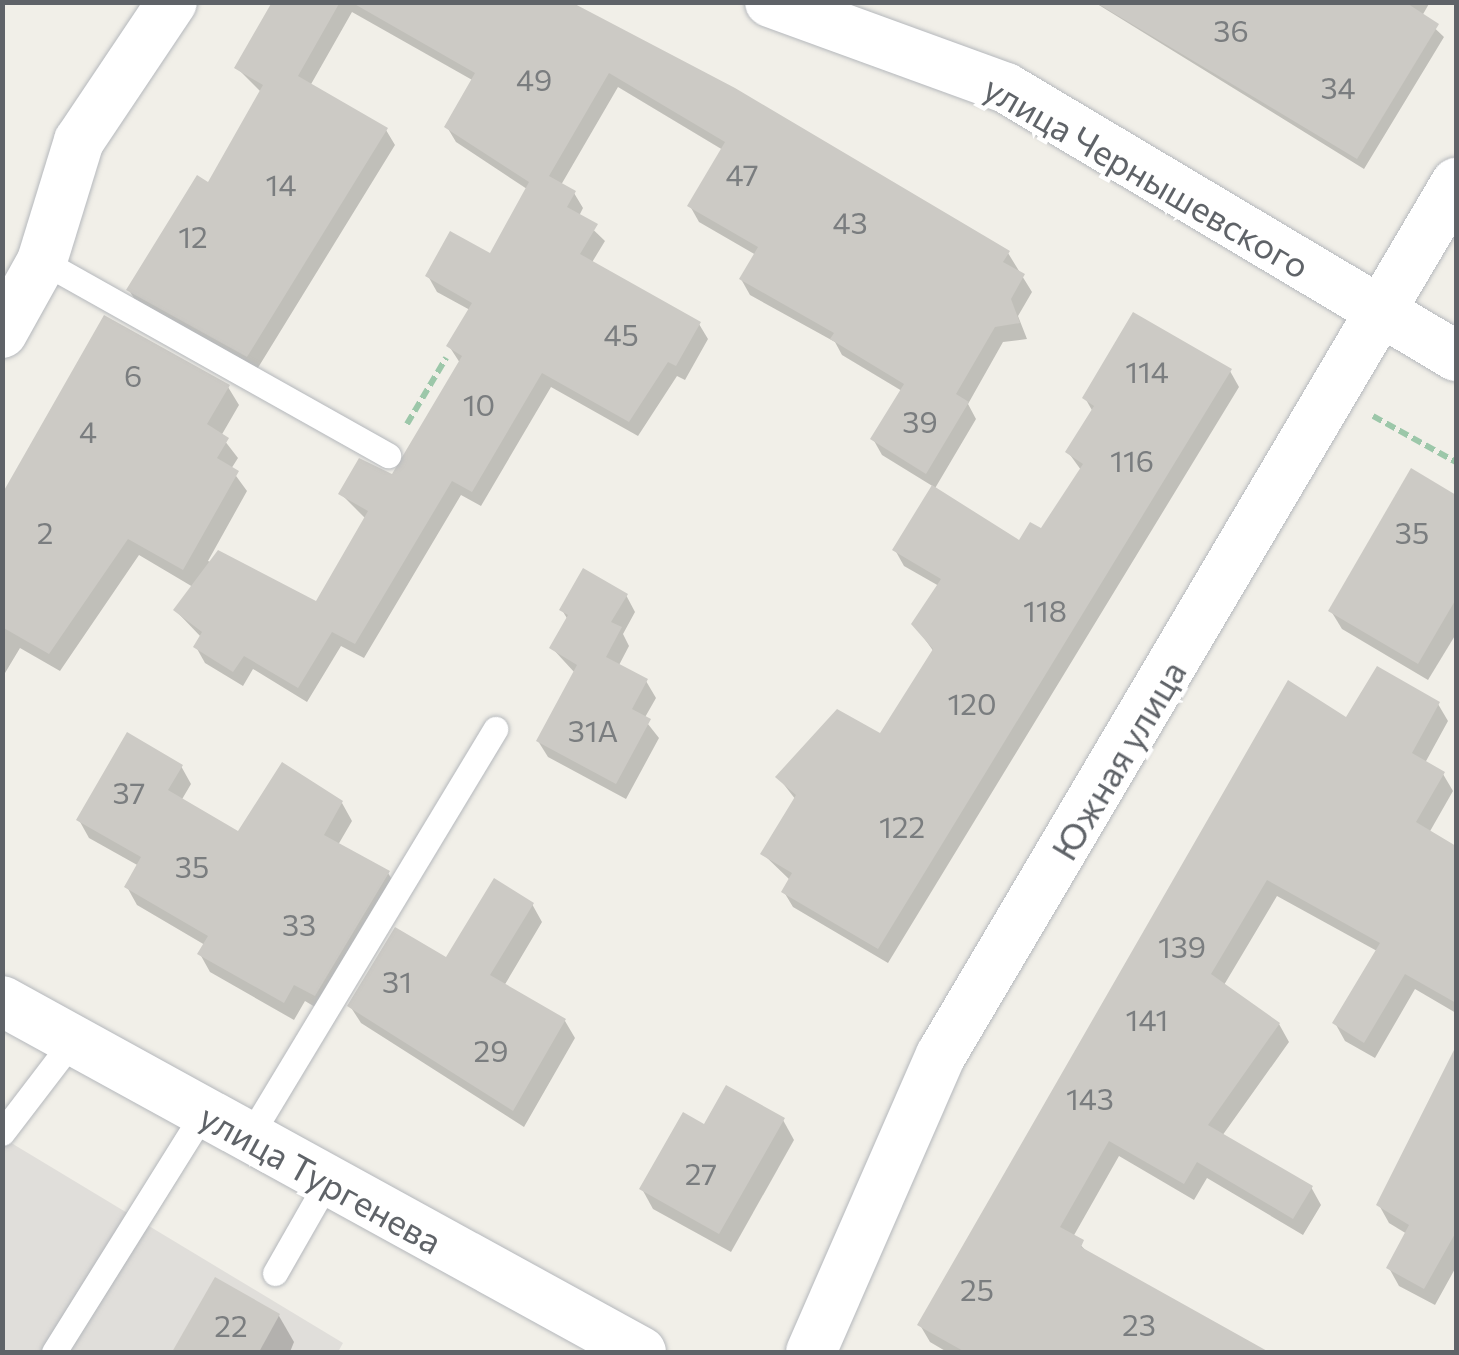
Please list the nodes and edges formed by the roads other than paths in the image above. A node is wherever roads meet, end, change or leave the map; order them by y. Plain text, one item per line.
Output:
1 (172, 2) edge
2 (770, 2) edge
3 (1456, 183) edge
4 (42, 261) junction
5 (1382, 314) junction
6 (2, 333) edge
7 (1456, 356) edge
8 (388, 456) road end
9 (495, 729) dead end
10 (2, 1002) edge
11 (73, 1040) junction
12 (203, 1114) junction
13 (2, 1132) edge
14 (248, 1139) junction
15 (327, 1182) junction
16 (275, 1273) dead end
17 (54, 1352) edge
18 (640, 1352) edge
19 (811, 1352) edge

1 - 4 street
2 - 5 street, улица Чернышевского
3 - 5 street, Южная улица
4 - 6 street
4 - 8 lane
5 - 7 street, улица Чернышевского
5 - 19 street, Южная улица
9 - 14 lane
10 - 11 street, улица Тургенева
11 - 12 street, улица Тургенева
11 - 13 lane
12 - 14 street, улица Тургенева
12 - 17 lane
14 - 15 street, улица Тургенева
15 - 16 lane
15 - 18 street, улица Тургенева

